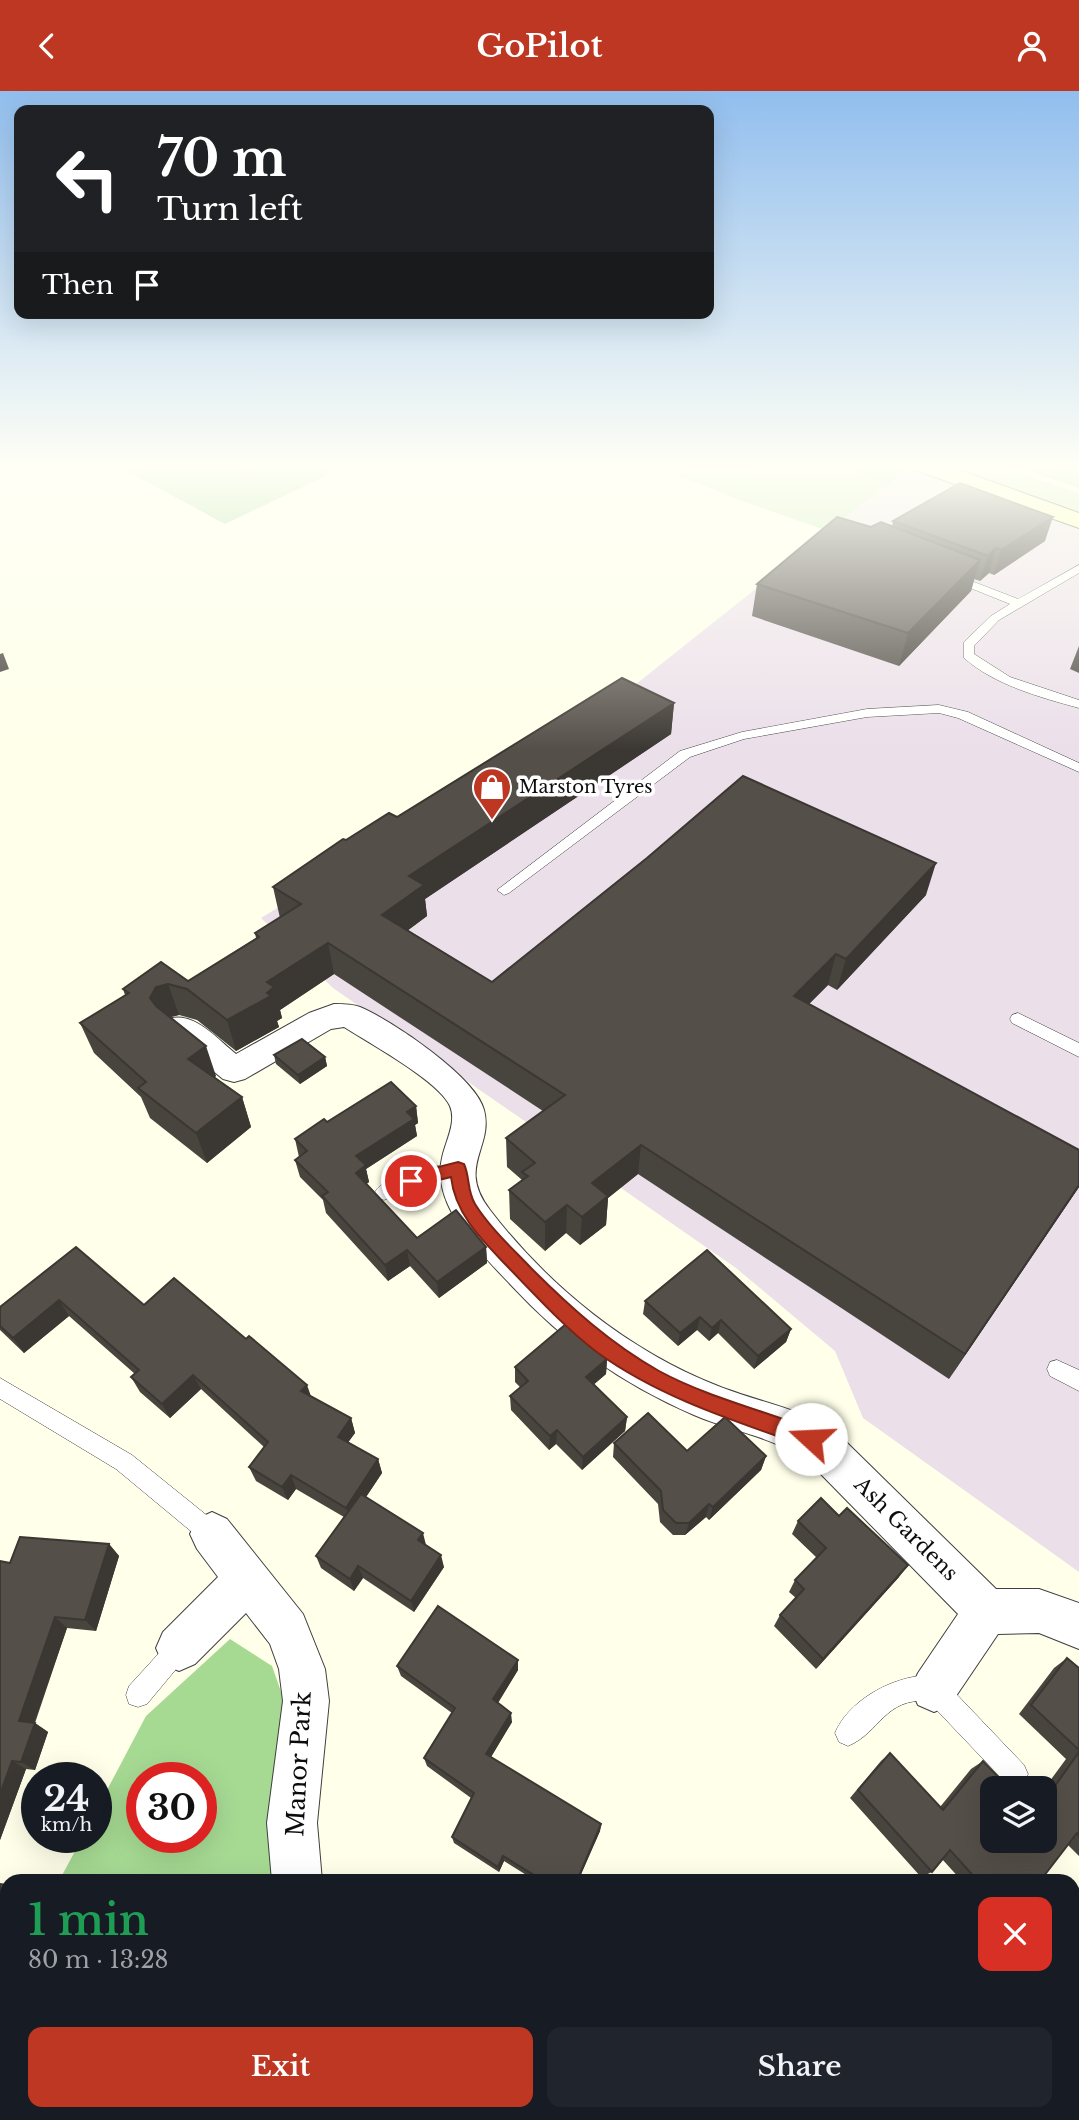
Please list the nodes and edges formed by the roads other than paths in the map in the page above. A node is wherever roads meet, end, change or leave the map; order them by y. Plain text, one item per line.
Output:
1 (1079, 568) edge
2 (946, 575) edge
3 (1017, 603) junction
4 (1079, 704) edge
5 (1079, 768) edge
6 (504, 890) dead end
7 (1018, 1019) dead end
8 (180, 1027) edge
9 (1079, 1051) edge
10 (458, 1169) junction
11 (384, 1192) dead end
12 (1057, 1369) dead end
13 (1079, 1381) edge
14 (0, 1388) edge
15 (212, 1534) joint
16 (247, 1580) junction
17 (986, 1612) junction
18 (1079, 1626) edge
19 (179, 1648) joint
20 (934, 1689) junction
21 (138, 1695) dead end
22 (848, 1733) dead end
23 (1015, 1774) dead end
24 (296, 1874) edge

1 - 3 lane
2 - 3 lane
3 - 4 lane
5 - 6 lane
7 - 9 lane
8 - 10 street, Ash Gardens
10 - 11 lane
10 - 17 street, Ash Gardens
12 - 13 lane
14 - 15 lane
15 - 16 street, Manor Park
16 - 19 street
16 - 24 street, Manor Park
17 - 18 street
17 - 20 street
19 - 21 lane
20 - 22 lane
20 - 23 lane

